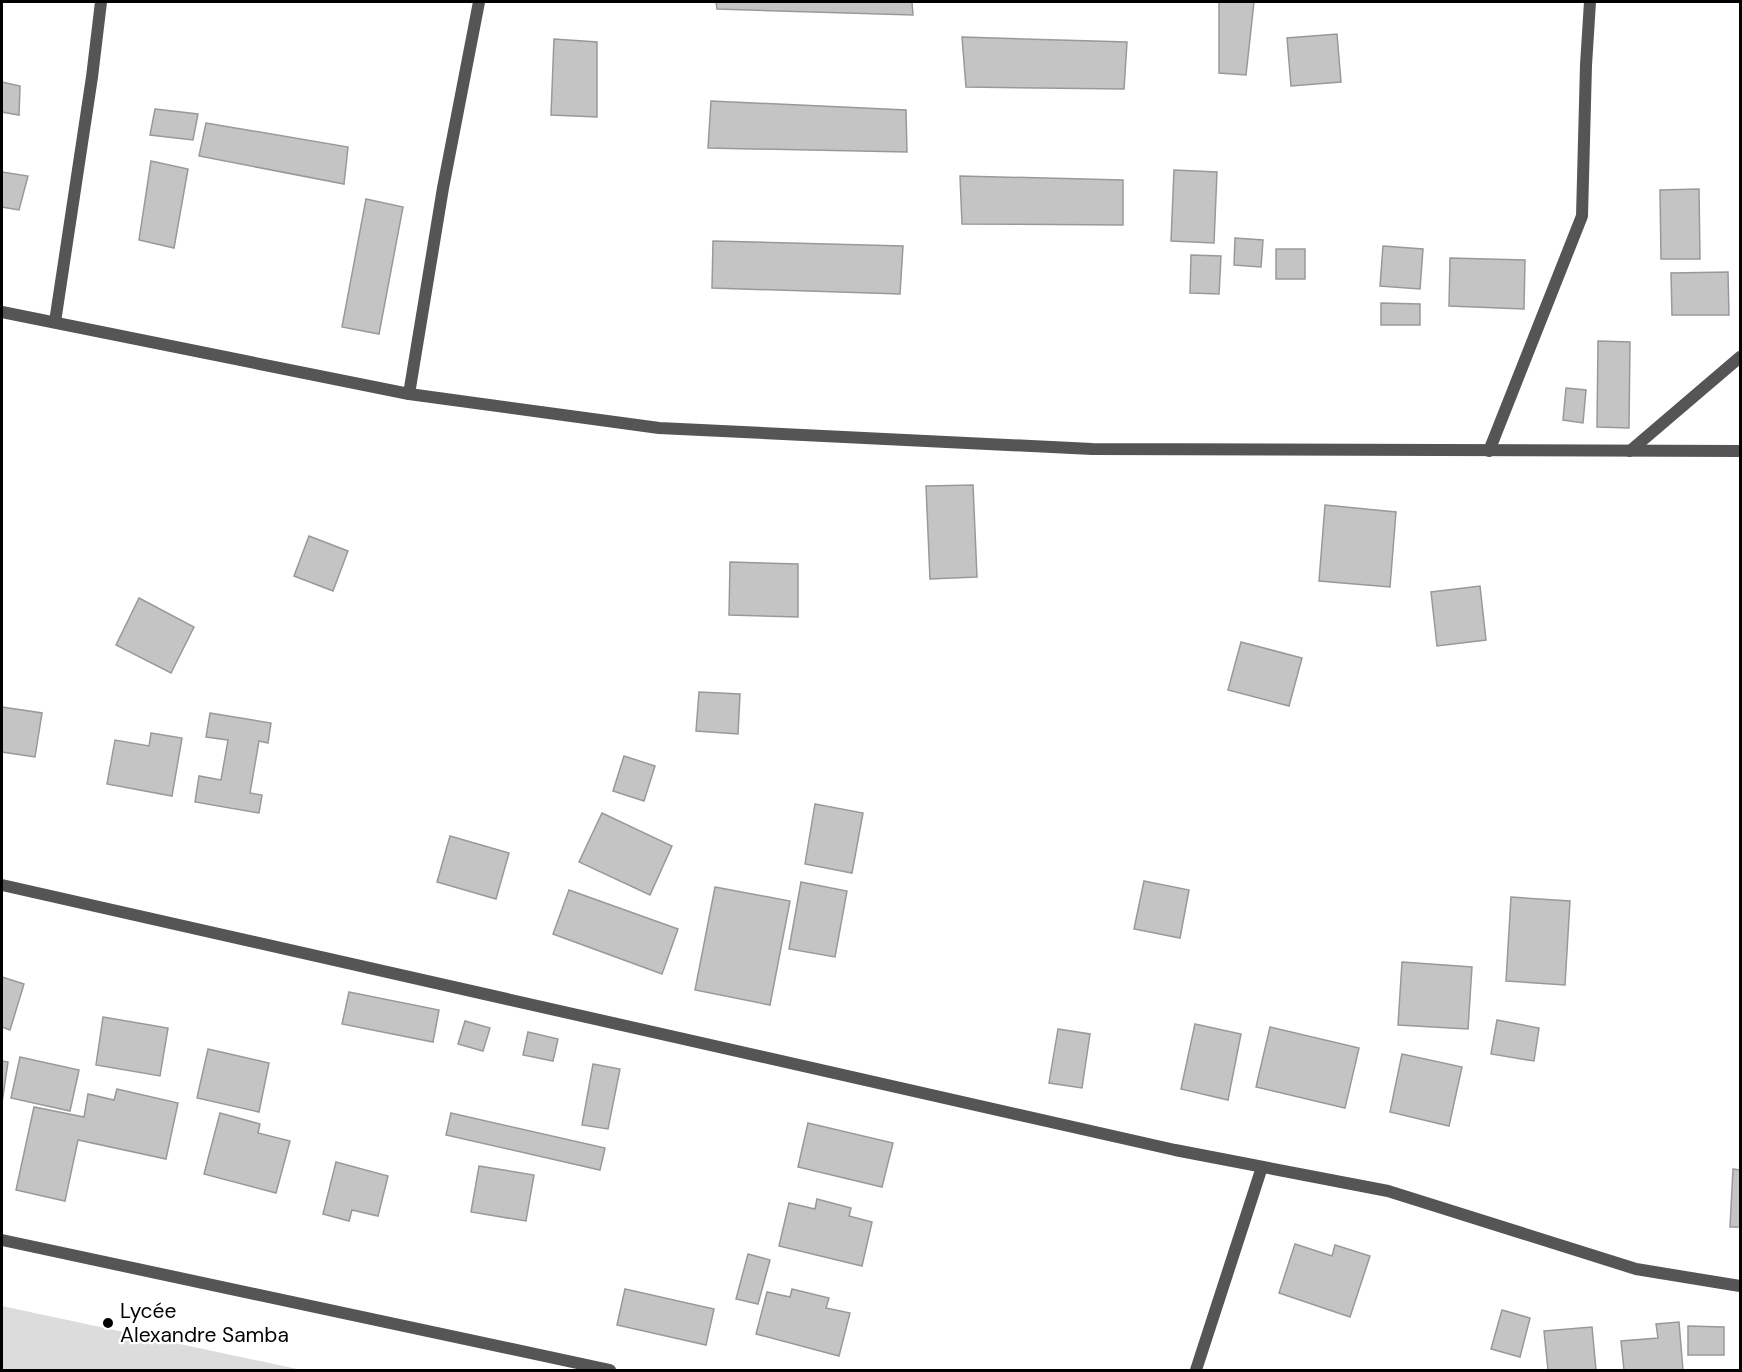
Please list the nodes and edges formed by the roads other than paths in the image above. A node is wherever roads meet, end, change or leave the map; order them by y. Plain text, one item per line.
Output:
1 (101, 2) edge
2 (478, 2) edge
3 (1590, 2) edge
4 (2, 312) edge
5 (55, 322) junction
6 (1740, 357) edge
7 (410, 394) junction
8 (1489, 451) junction
9 (1630, 451) junction
10 (1740, 451) edge
11 (2, 885) edge
12 (1262, 1167) junction
13 (2, 1240) edge
14 (1740, 1286) edge
15 (610, 1371) edge
16 (1196, 1371) edge

1 - 5 street
2 - 7 street
3 - 8 street
4 - 5 street
5 - 7 street
6 - 9 street
7 - 8 street
8 - 9 street
9 - 10 street
11 - 12 street
12 - 14 street
12 - 16 street
13 - 15 street

